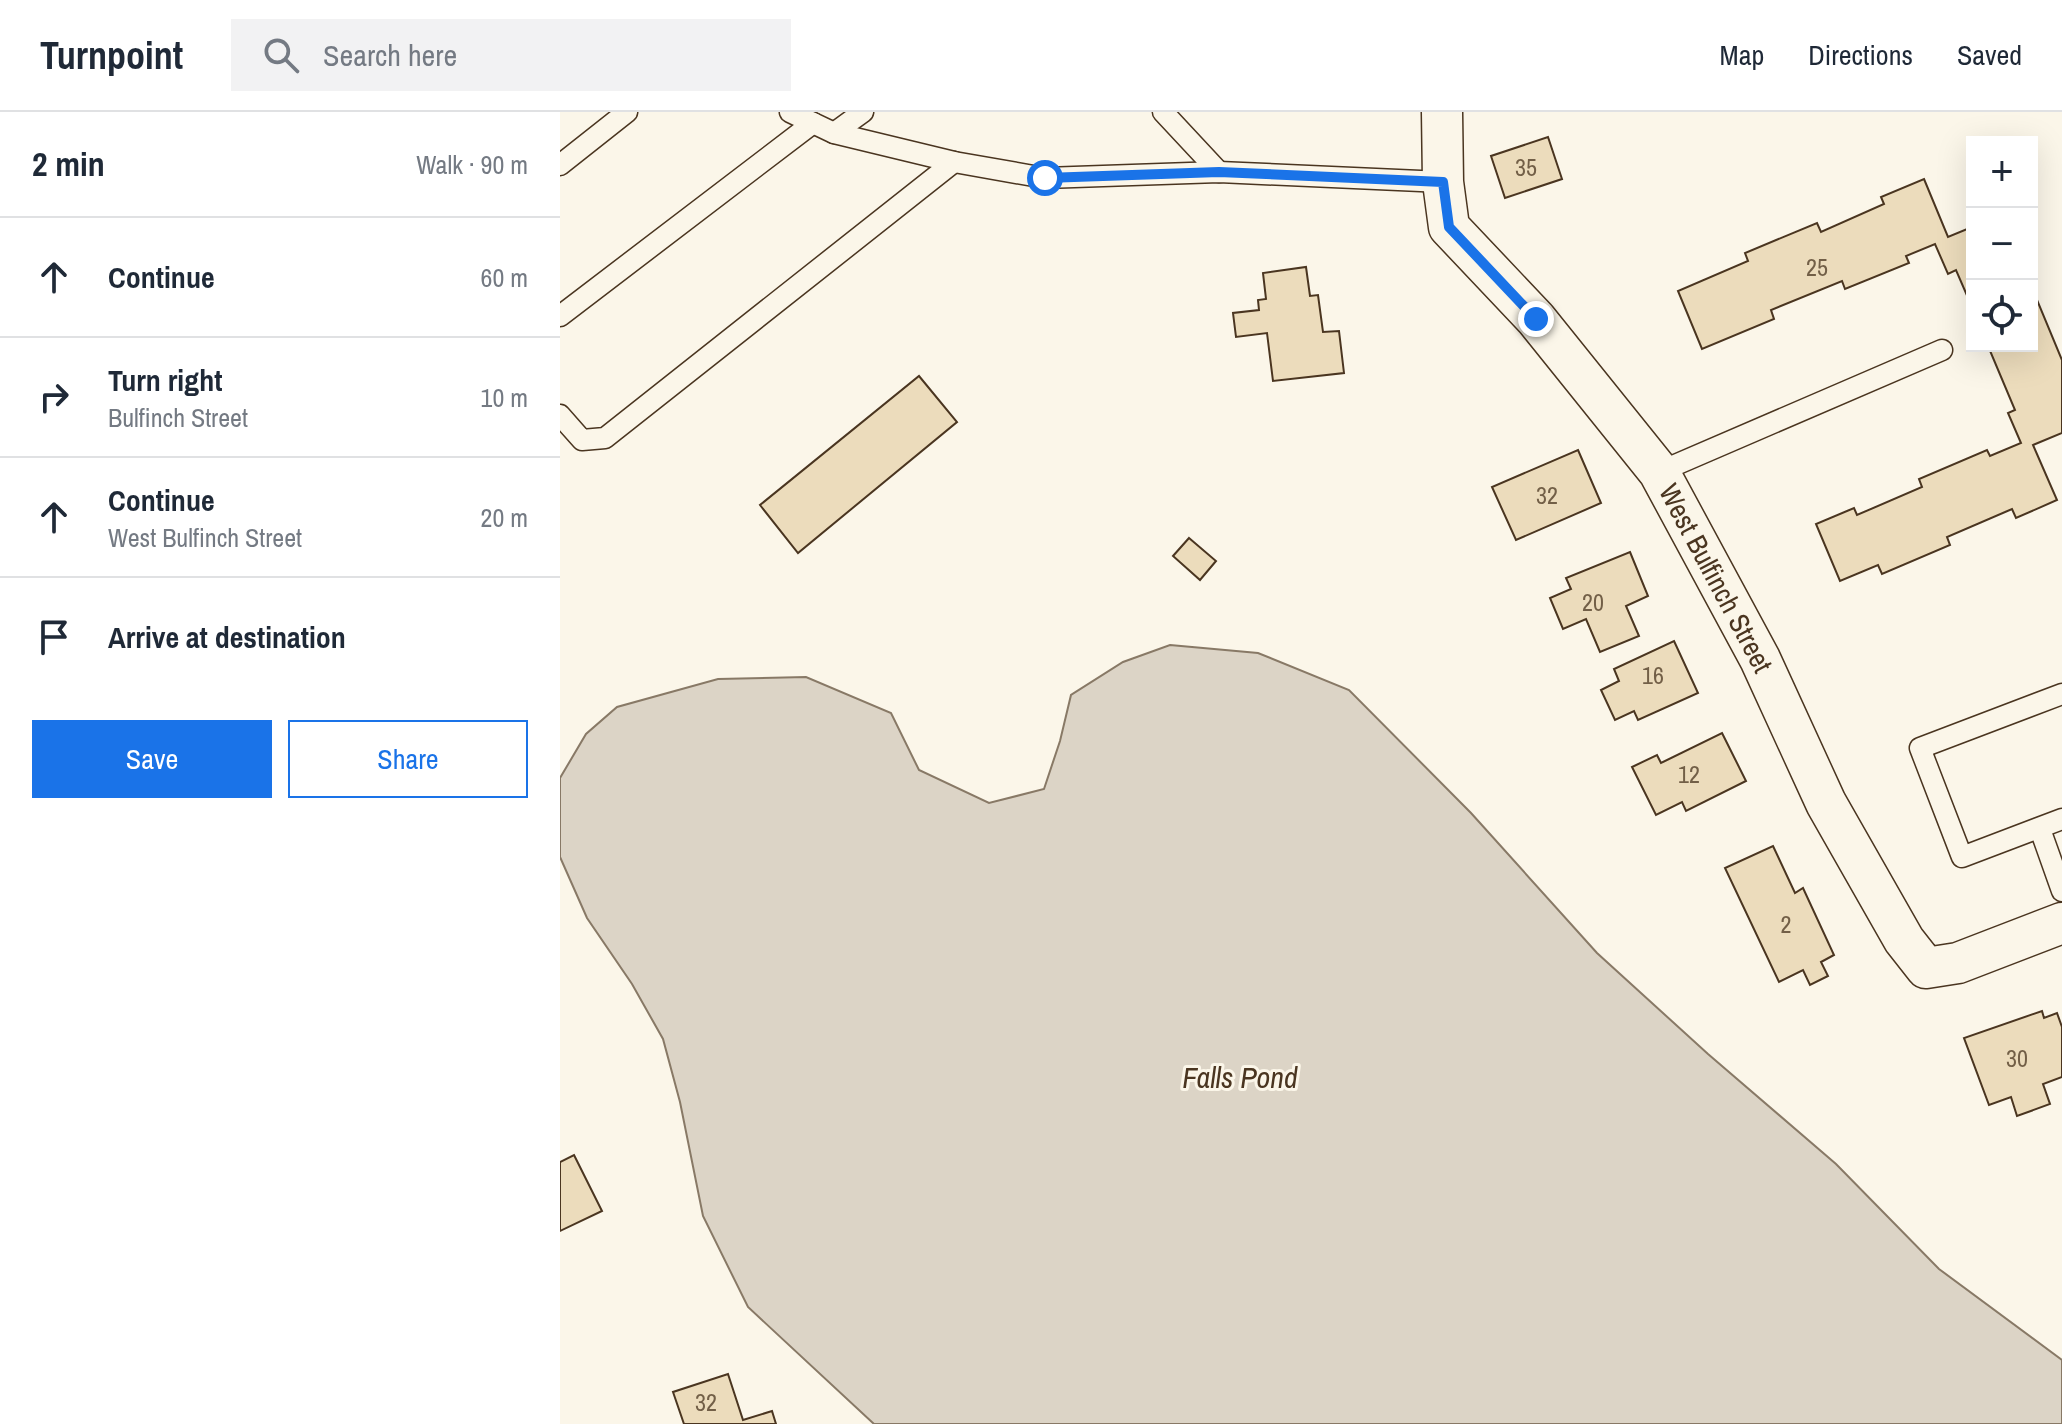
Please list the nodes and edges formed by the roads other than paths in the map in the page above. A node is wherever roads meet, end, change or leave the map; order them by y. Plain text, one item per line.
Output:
1 (627, 112) edge
2 (790, 112) edge
3 (863, 112) edge
4 (1163, 112) edge
5 (1442, 112) edge
6 (813, 123) junction
7 (834, 133) junction
8 (954, 162) junction
9 (560, 165) edge
10 (1219, 172) junction
11 (1443, 182) junction
12 (560, 316) edge
13 (1942, 350) dead end
14 (560, 415) edge
15 (1659, 472) junction
16 (2062, 694) edge
17 (2062, 819) edge
18 (2040, 829) junction
19 (2062, 891) edge
20 (2062, 923) edge

1 - 9 lane
2 - 6 lane
3 - 7 lane
4 - 10 lane
5 - 11 street
6 - 7 lane
6 - 12 lane
7 - 8 lane
8 - 10 lane
8 - 14 lane
10 - 11 lane
11 - 15 street, West Bulfinch Street
13 - 15 lane
15 - 20 street, West Bulfinch Street
16 - 18 lane
17 - 18 lane
18 - 19 lane

